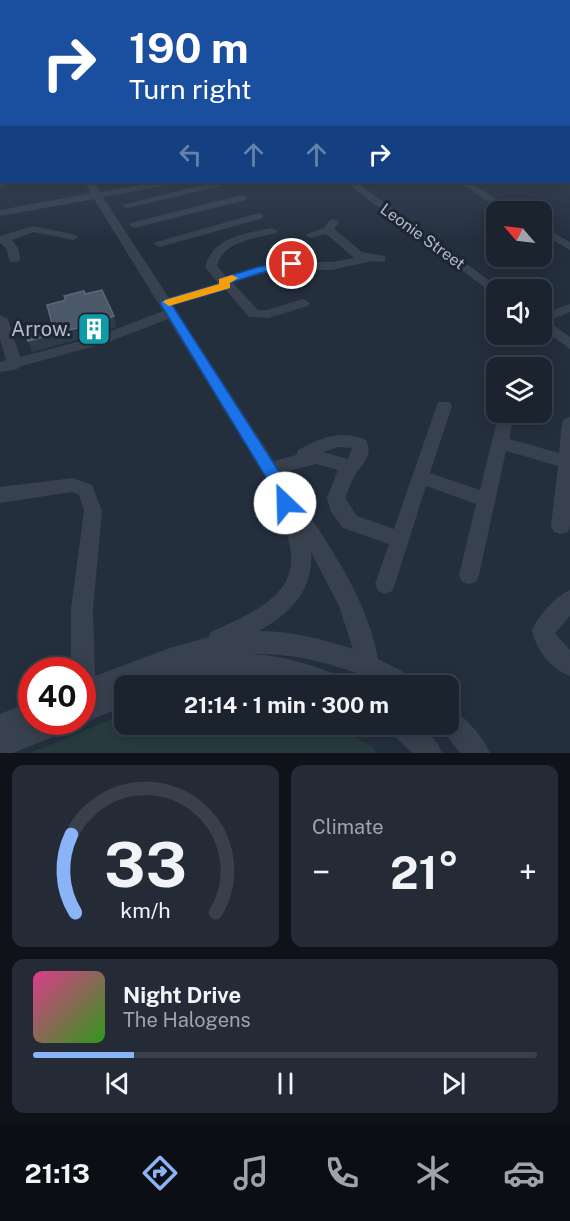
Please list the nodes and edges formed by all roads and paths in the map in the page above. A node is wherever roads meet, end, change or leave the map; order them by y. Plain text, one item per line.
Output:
1 (90, 183) edge
2 (163, 183) edge
3 (218, 183) edge
4 (351, 183) edge
5 (465, 183) edge
6 (171, 195) junction
7 (98, 196) junction
8 (242, 198) dead end
9 (10, 199) dead end
10 (494, 201) edge
11 (127, 205) dead end
12 (16, 210) junction
13 (50, 212) dead end
14 (186, 212) junction
15 (0, 213) edge
16 (259, 216) dead end
17 (134, 225) dead end
18 (33, 229) junction
19 (272, 231) dead end
20 (198, 233) junction
21 (311, 235) dead end
22 (552, 235) edge
23 (73, 237) dead end
24 (3, 240) edge
25 (160, 244) dead end
26 (570, 247) edge
27 (14, 259) dead end
28 (224, 283) junction
29 (486, 283) edge
30 (303, 303) dead end
31 (168, 308) junction
32 (570, 308) edge
33 (552, 314) edge
34 (1, 319) edge
35 (552, 330) edge
36 (570, 344) edge
37 (8, 366) edge
38 (444, 406) dead end
39 (504, 423) edge
40 (570, 423) edge
41 (499, 443) junction
42 (299, 461) junction
43 (565, 461) junction
44 (346, 475) junction
45 (274, 477) junction
46 (420, 477) junction
47 (0, 495) edge
48 (485, 499) junction
49 (561, 526) dead end
50 (399, 539) junction
51 (469, 575) dead end
52 (385, 584) dead end
53 (570, 600) edge
54 (203, 648) junction
55 (83, 657) edge
56 (570, 664) edge
57 (174, 675) edge
58 (311, 675) edge
59 (368, 675) edge
60 (96, 696) edge
61 (114, 696) edge
62 (96, 699) edge
63 (18, 719) edge
64 (0, 726) edge
65 (459, 733) edge
66 (27, 735) edge
67 (412, 735) edge
68 (0, 746) edge
69 (429, 753) edge
70 (477, 753) edge

1 - 7 street
2 - 7 street
3 - 6 street
4 - 29 street, Leonie Street
5 - 10 street
6 - 11 street
6 - 14 street
7 - 12 street
7 - 31 street
8 - 14 street
9 - 12 street
12 - 15 street
13 - 18 street
14 - 17 street
14 - 20 street
16 - 20 street
18 - 23 street
18 - 24 street
19 - 28 street
20 - 25 street
21 - 28 street
22 - 26 street
24 - 27 street
28 - 30 street
28 - 31 street
31 - 37 street
31 - 45 street
32 - 33 street
34 - 37 street
35 - 36 street
38 - 46 street
39 - 41 street
40 - 43 street
41 - 43 street
41 - 48 street
42 - 44 street
42 - 44 street
42 - 45 street
43 - 49 street
44 - 50 street
45 - 54 street
45 - 59 street
46 - 48 street
46 - 50 street
47 - 55 street
48 - 51 street
50 - 52 street
53 - 56 street
54 - 59 street
54 - 60 street
57 - 58 street
61 - 62 street
63 - 64 street
65 - 70 street
66 - 68 street
67 - 69 street

